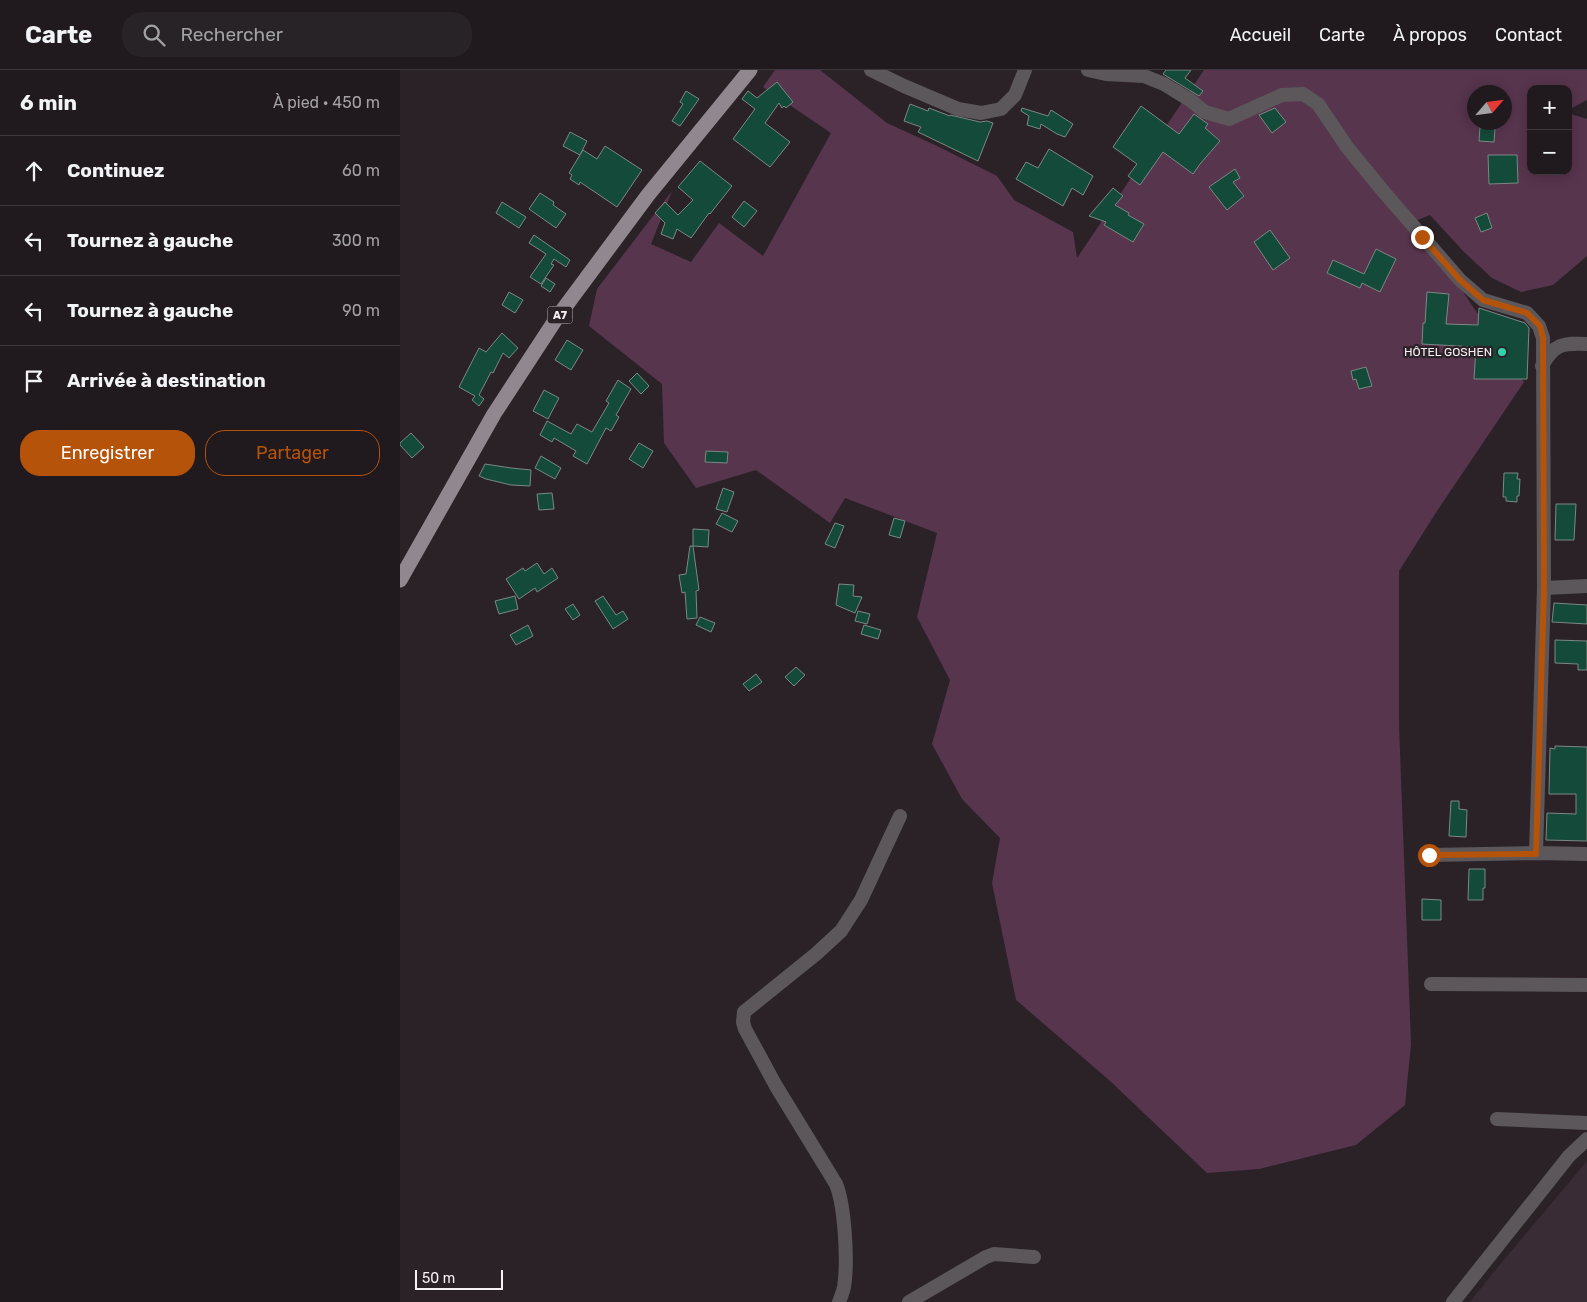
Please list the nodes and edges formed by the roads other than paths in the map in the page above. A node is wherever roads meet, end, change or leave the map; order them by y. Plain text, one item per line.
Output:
1 (750, 70) edge
2 (871, 70) edge
3 (1025, 70) edge
4 (1088, 70) edge
5 (1119, 72) edge
6 (1587, 344) edge
7 (1542, 366) junction
8 (401, 577) edge
9 (1587, 586) edge
10 (1544, 588) junction
11 (900, 816) dead end
12 (1536, 854) junction
13 (1587, 854) edge
14 (1429, 855) dead end
15 (1431, 984) dead end
16 (1587, 985) edge
17 (1497, 1119) dead end
18 (1587, 1123) edge
19 (1587, 1139) edge
20 (1034, 1257) dead end
21 (839, 1302) edge
22 (908, 1302) edge
23 (1453, 1302) edge

1 - 8 main road, A7
2 - 3 street
4 - 5 street
5 - 7 street
6 - 7 street
7 - 10 street
9 - 10 street
10 - 12 street
11 - 21 street
12 - 13 street
12 - 14 street
15 - 16 street
17 - 18 street
19 - 23 street
20 - 22 street

